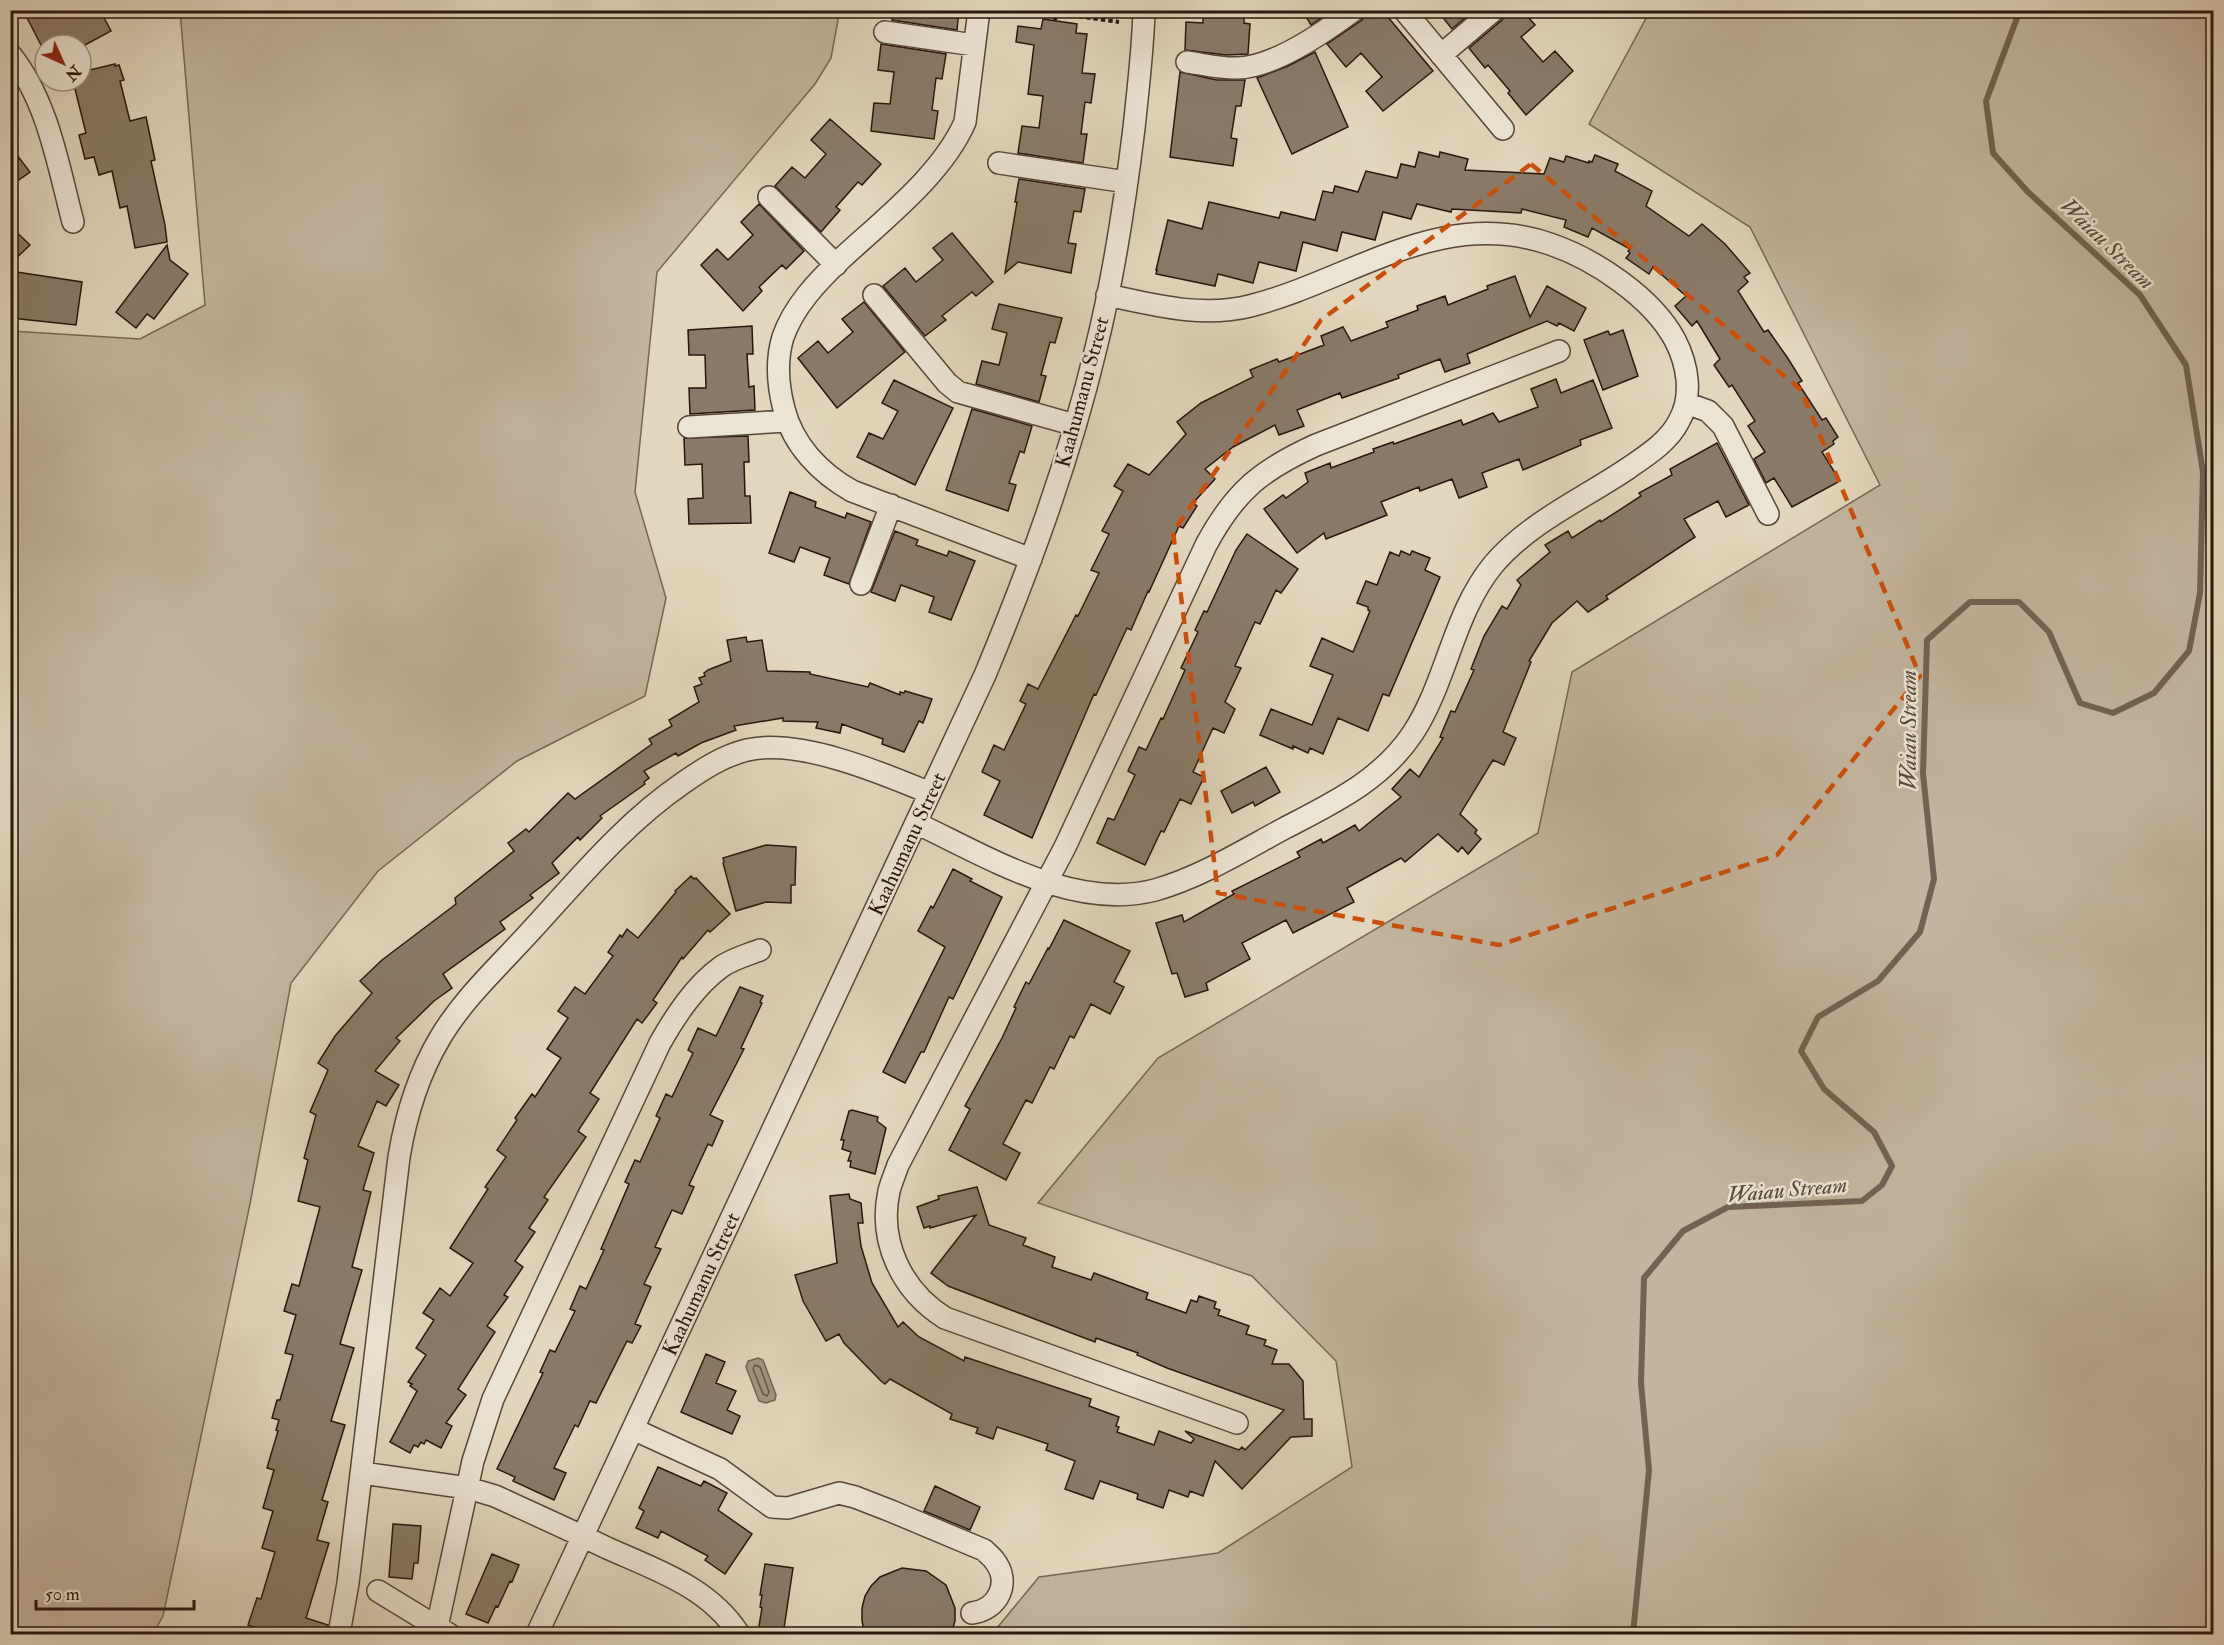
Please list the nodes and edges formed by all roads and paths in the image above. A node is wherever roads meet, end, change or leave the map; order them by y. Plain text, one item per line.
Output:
1 (979, 10) edge
2 (1034, 10) edge
3 (1144, 10) edge
4 (1354, 10) edge
5 (1404, 10) edge
6 (1494, 10) edge
7 (1056, 14) junction
8 (1055, 20) dead end
9 (1119, 22) dead end
10 (885, 32) dead end
11 (974, 45) junction
12 (10, 54) edge
13 (1442, 55) junction
14 (1187, 62) dead end
15 (1503, 129) dead end
16 (999, 163) dead end
17 (1127, 182) junction
18 (769, 197) dead end
19 (73, 222) dead end
20 (836, 265) junction
21 (874, 294) dead end
22 (1107, 295) junction
23 (1559, 351) dead end
24 (1686, 403) junction
25 (787, 421) junction
26 (1075, 425) junction
27 (689, 427) dead end
28 (891, 506) junction
29 (1768, 514) dead end
30 (1031, 559) junction
31 (861, 584) dead end
32 (930, 793) junction
33 (916, 824) junction
34 (1046, 884) junction
35 (760, 950) dead end
36 (1237, 1423) dead end
37 (633, 1429) junction
38 (362, 1473) junction
39 (468, 1488) junction
40 (584, 1537) junction
41 (378, 1592) dead end
42 (972, 1613) dead end
43 (443, 1631) edge
44 (339, 1635) edge
45 (537, 1635) edge
46 (738, 1635) edge

1 - 11 street
2 - 7 path
3 - 17 street, Kaahumanu Street
4 - 14 street
5 - 13 street
6 - 13 street
7 - 8 path
7 - 9 path
10 - 11 street
11 - 20 street
12 - 19 street
13 - 15 street
16 - 17 street
17 - 22 street, Kaahumanu Street
18 - 20 street
20 - 25 street
21 - 26 street
22 - 24 street
22 - 26 street, Kaahumanu Street
23 - 34 street
24 - 29 street
24 - 34 street
25 - 27 street
25 - 28 street
26 - 30 street, Kaahumanu Street
28 - 30 street
28 - 31 street
30 - 32 street, Kaahumanu Street
32 - 33 street, Kaahumanu Street
32 - 38 street
33 - 34 street
33 - 37 street, Kaahumanu Street
34 - 36 street
35 - 39 street
37 - 40 street, Kaahumanu Street
37 - 42 street
38 - 39 street
38 - 44 street
39 - 40 street
39 - 43 street
40 - 45 street, Kaahumanu Street
40 - 46 street
41 - 43 street

